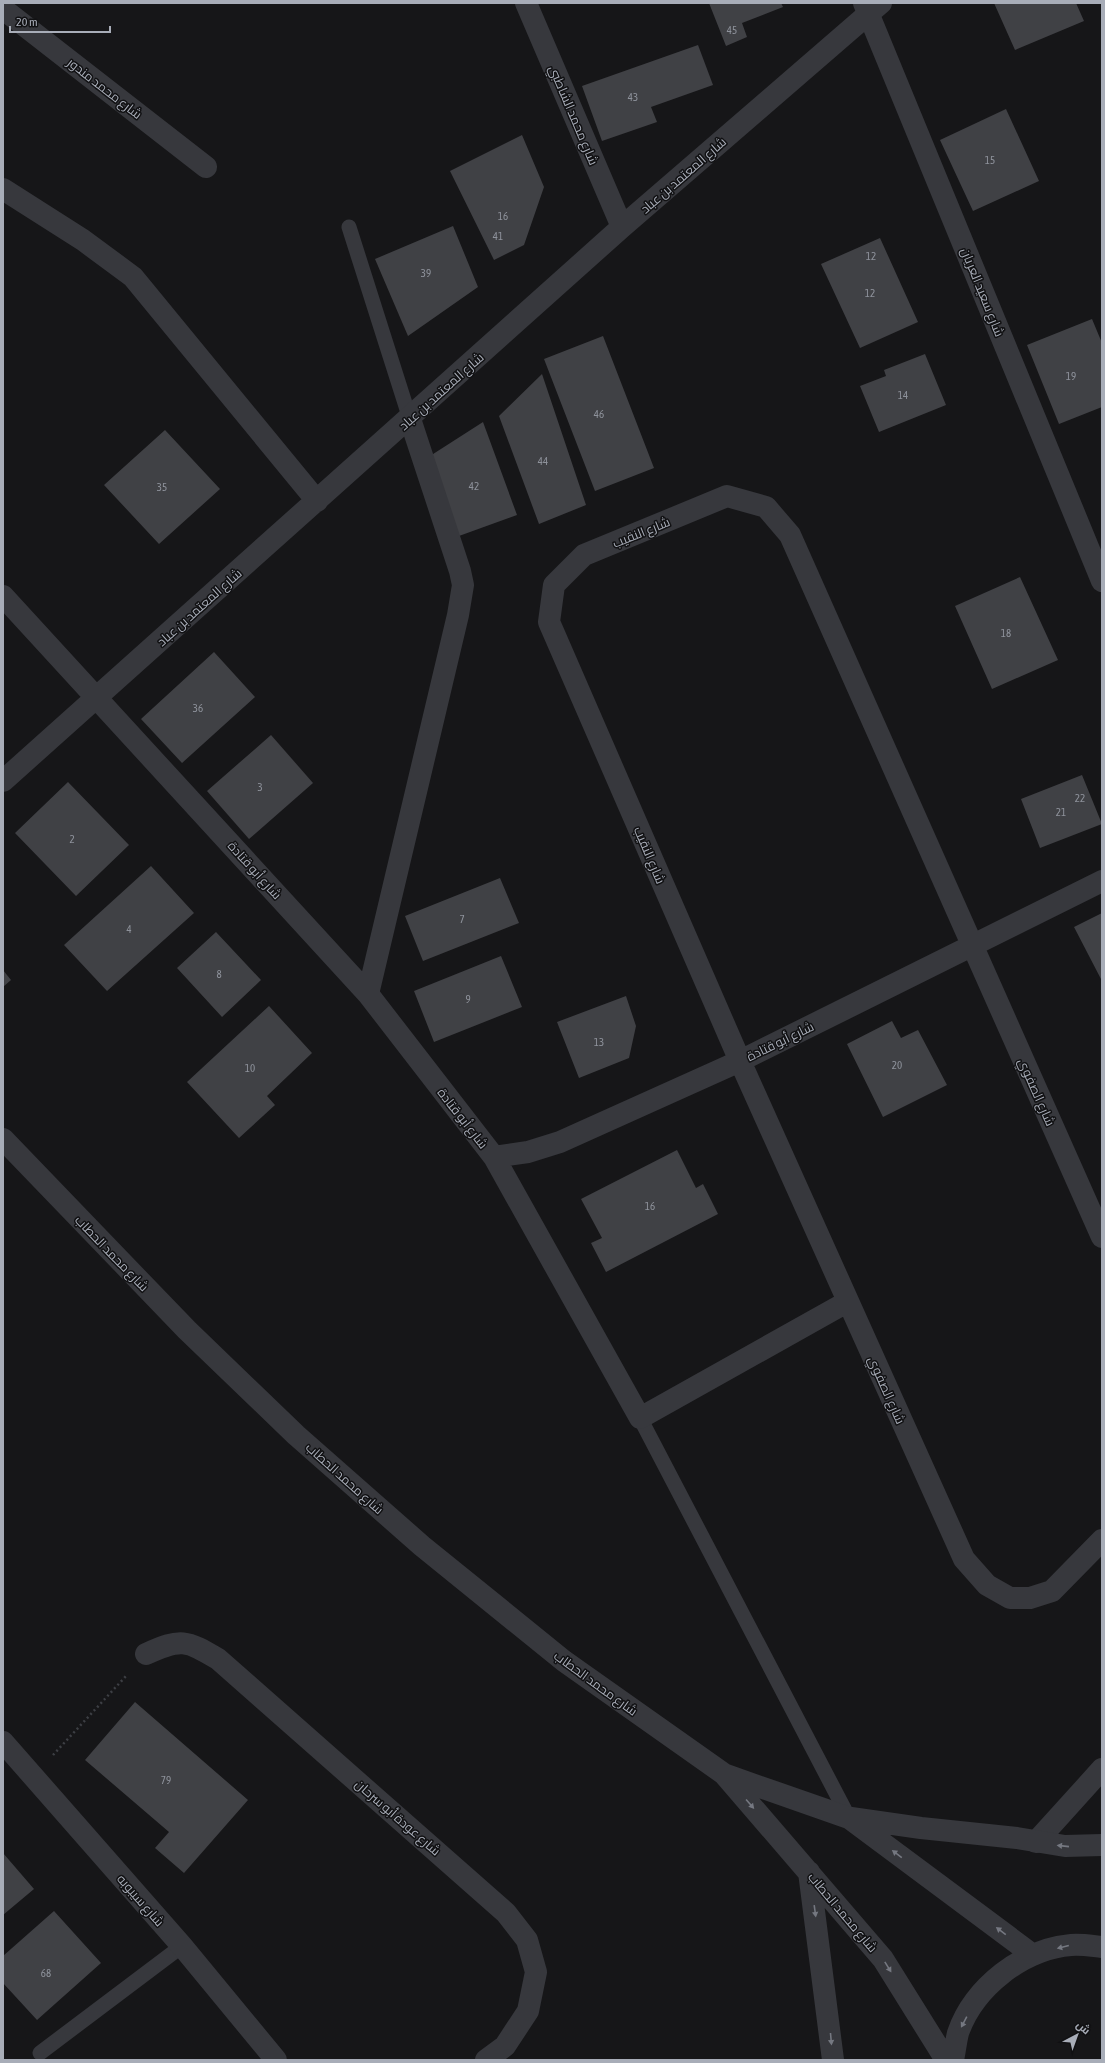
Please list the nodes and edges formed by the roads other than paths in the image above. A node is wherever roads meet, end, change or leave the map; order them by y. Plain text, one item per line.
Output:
1 (526, 3) edge
2 (871, 7) edge
3 (3, 9) edge
4 (206, 167) dead end
5 (3, 189) edge
6 (349, 227) dead end
7 (622, 227) junction
8 (410, 419) junction
9 (317, 501) junction
10 (1102, 580) edge
11 (3, 596) edge
12 (97, 698) junction
13 (3, 781) edge
14 (1102, 881) edge
15 (972, 946) junction
16 (368, 994) junction
17 (740, 1061) junction
18 (3, 1139) edge
19 (494, 1157) junction
20 (1102, 1237) edge
21 (847, 1302) junction
22 (640, 1418) junction
23 (1102, 1540) edge
24 (146, 1654) road end
25 (3, 1742) edge
26 (1102, 1770) edge
27 (724, 1774) junction
28 (849, 1818) junction
29 (1036, 1842) junction
30 (1102, 1845) edge
31 (809, 1872) junction
32 (182, 1946) junction
33 (1102, 1947) edge
34 (1033, 1954) junction
35 (40, 2053) dead end
36 (276, 2060) edge
37 (486, 2060) edge
38 (833, 2060) edge
39 (946, 2060) edge
40 (953, 2060) edge

1 - 7 street, شارع محمد الشاطبي
2 - 7 street, شارع المعتمد بن عباد
2 - 10 street, شارع سعيد العريان
3 - 4 street, شارع محمد مندور
5 - 9 street
6 - 8 lane
7 - 8 street, شارع المعتمد بن عباد
8 - 9 street, شارع المعتمد بن عباد
8 - 16 street
9 - 12 street, شارع المعتمد بن عباد
11 - 12 street, شارع أبو قتادة
12 - 13 street, شارع المعتمد بن عباد
12 - 16 street, شارع أبو قتادة
14 - 15 street, شارع أبو قتادة
15 - 17 street, شارع أبو قتادة
15 - 17 street, شارع النقيب
15 - 20 street, شارع الصفوي
16 - 19 street, شارع أبو قتادة
17 - 19 street, شارع أبو قتادة
17 - 21 street, شارع الصفوي
18 - 27 street, شارع محمد الحطاب
19 - 22 street
21 - 22 street
21 - 23 street, شارع الصفوي
22 - 28 lane
24 - 37 street, شارع عودة أبو سرحان
25 - 32 street, شارع سيبوبه
26 - 29 street
27 - 28 street, شارع محمد الحطاب
27 -> 31 street, شارع محمد الحطاب
28 - 29 street
34 -> 28 street, شارع محمد الحطاب
30 -> 29 street
31 -> 38 street
31 -> 39 street, شارع محمد الحطاب
32 - 35 lane
32 - 36 street, شارع سيبوبه
33 -> 34 street
34 -> 40 street

